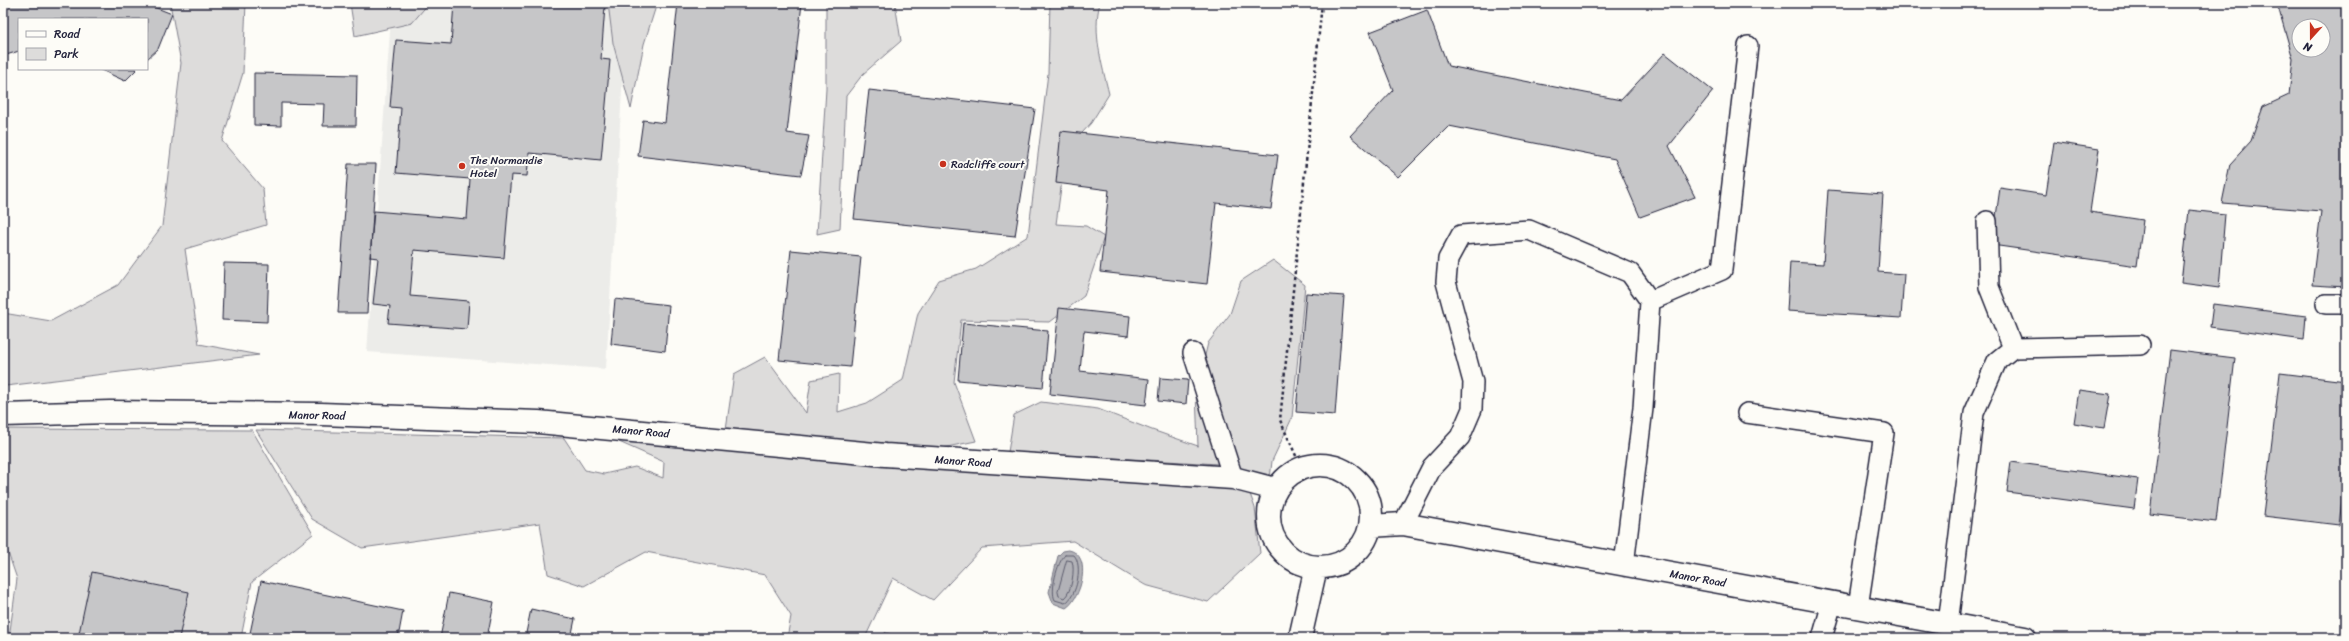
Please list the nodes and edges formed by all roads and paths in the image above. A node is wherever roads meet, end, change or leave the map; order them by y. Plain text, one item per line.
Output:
1 (1322, 3) edge
2 (1748, 46) dead end
3 (1987, 221) dead end
4 (1650, 301) junction
5 (2326, 304) dead end
6 (2346, 304) edge
7 (2140, 345) dead end
8 (2013, 348) junction
9 (1194, 353) dead end
10 (1747, 413) dead end
11 (3, 415) edge
12 (1301, 468) junction
13 (1233, 478) junction
14 (1275, 489) junction
15 (1403, 524) junction
16 (1370, 526) junction
17 (1624, 565) junction
18 (1316, 567) junction
19 (1832, 603) junction
20 (1858, 608) junction
21 (1958, 630) edge
22 (1300, 638) edge
23 (1822, 638) edge
24 (2025, 638) edge

1 - 12 path
2 - 4 lane
3 - 8 lane
4 - 15 lane
4 - 17 lane
5 - 6 lane
7 - 8 lane
8 - 21 lane
9 - 13 lane
10 - 20 lane
11 - 13 street, Manor Road
12 - 14 street
12 - 16 street
13 - 14 street, Manor Road
14 - 18 street
15 - 16 street, Manor Road
15 - 17 street, Manor Road
16 - 18 street
17 - 19 street, Manor Road
18 - 22 street
19 - 20 street, Manor Road
19 - 23 lane
20 - 21 street, Manor Road
21 - 24 street, Manor Road

